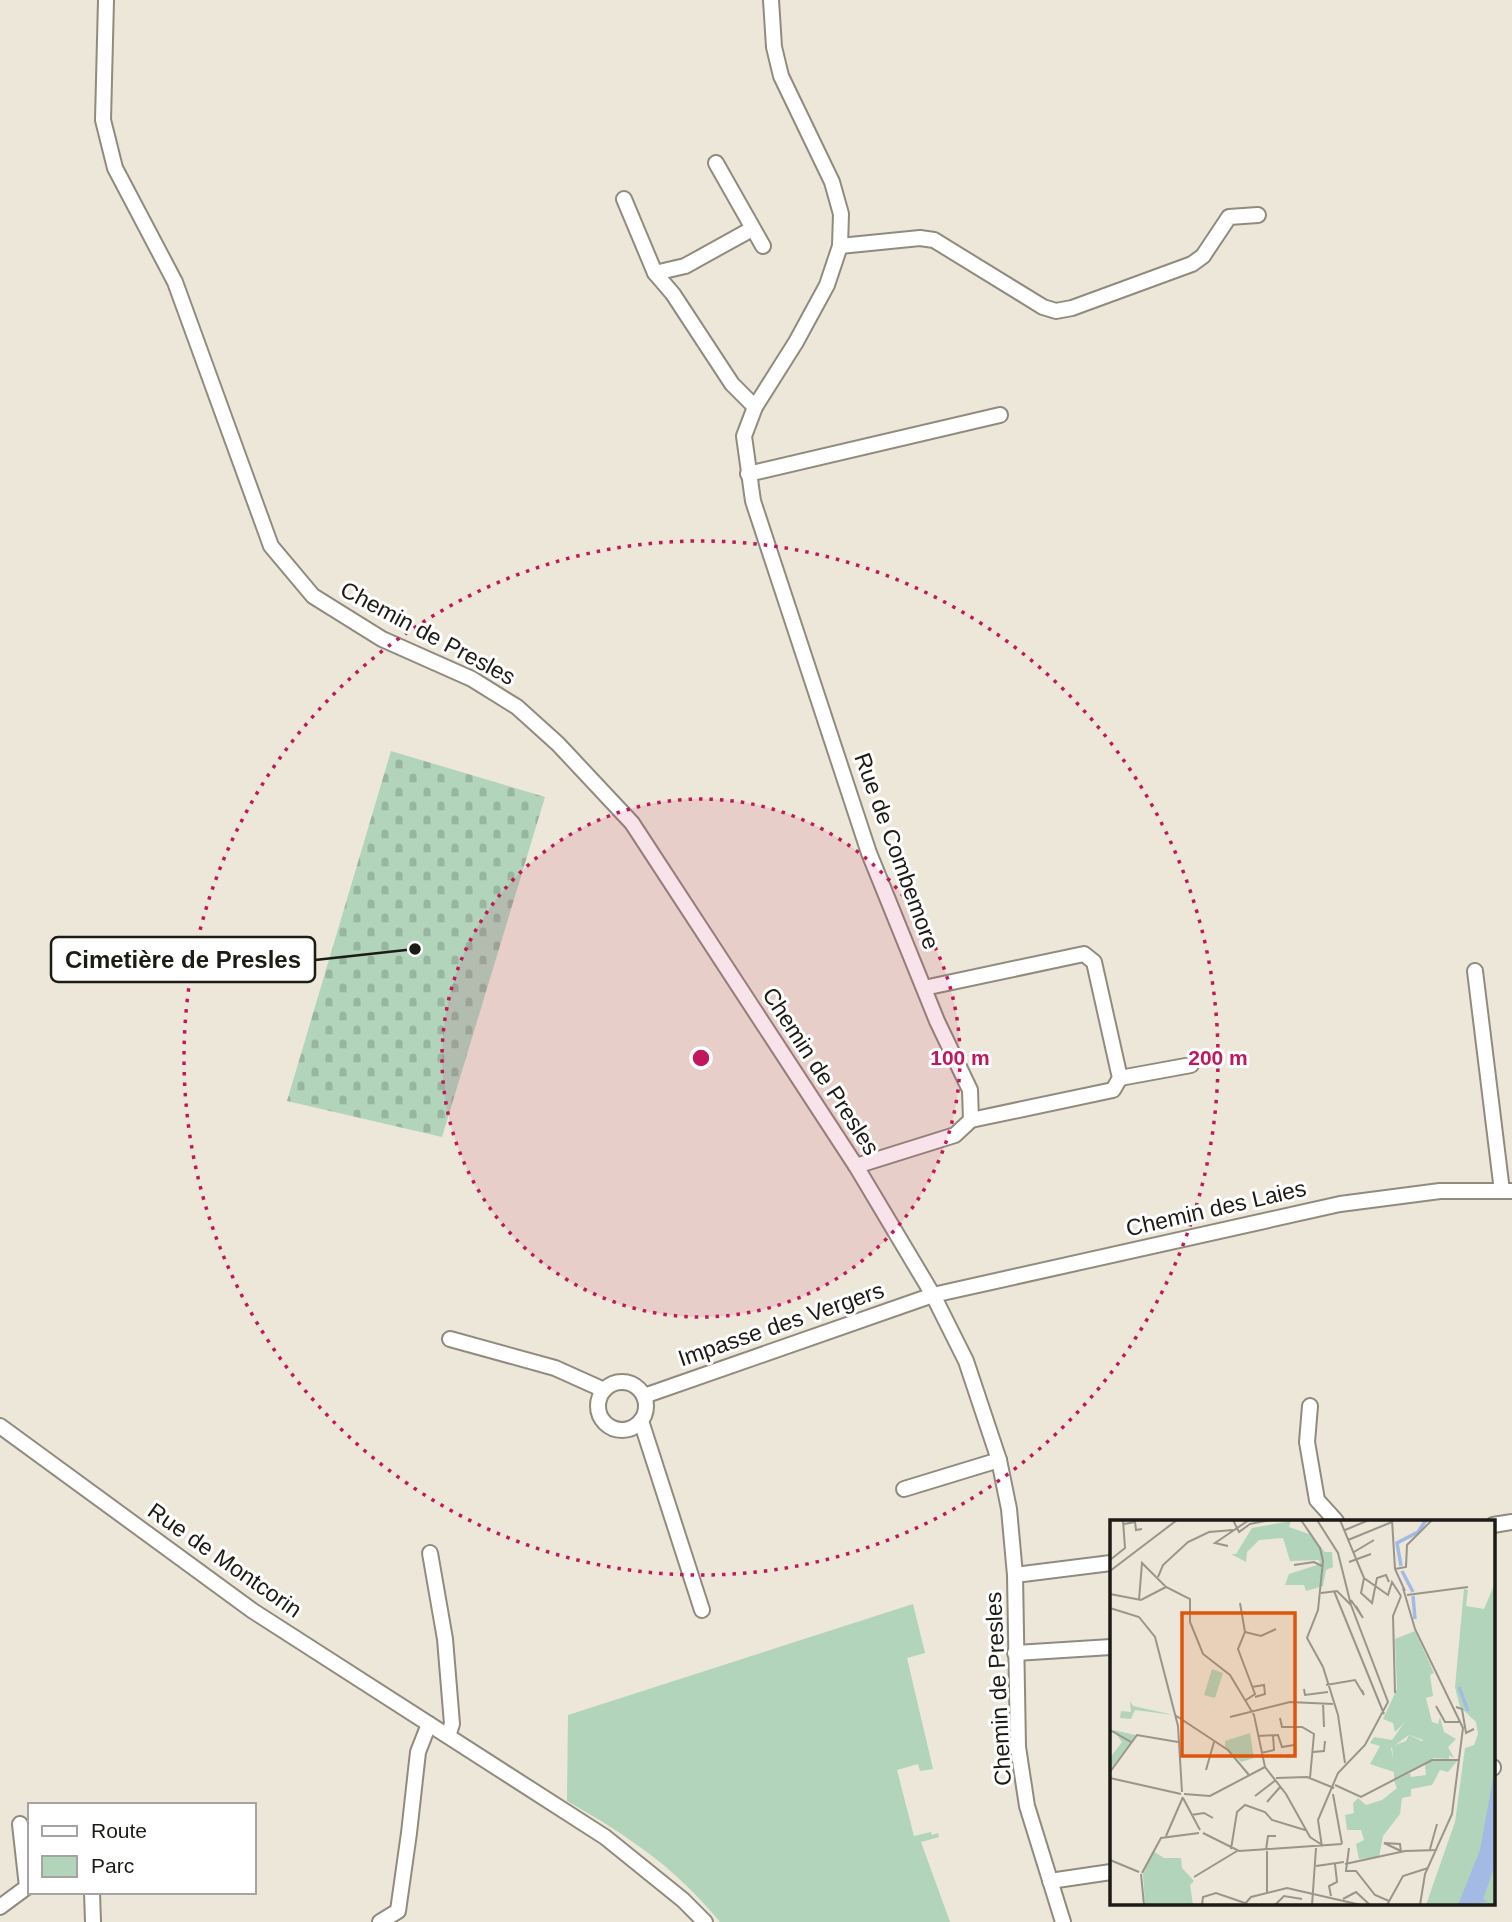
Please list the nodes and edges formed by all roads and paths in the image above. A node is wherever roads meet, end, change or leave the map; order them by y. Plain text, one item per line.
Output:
1 (106, 0) edge
2 (771, 0) edge
3 (716, 163) dead end
4 (624, 199) dead end
5 (1258, 215) dead end
6 (752, 229) junction
7 (763, 246) dead end
8 (840, 246) junction
9 (655, 273) junction
10 (755, 407) junction
11 (1000, 415) dead end
12 (748, 474) junction
13 (1475, 971) dead end
14 (924, 988) junction
15 (1191, 1065) dead end
16 (1120, 1078) junction
17 (971, 1120) junction
18 (856, 1166) junction
19 (1507, 1191) edge
20 (933, 1295) junction
21 (450, 1339) dead end
22 (604, 1390) junction
23 (644, 1396) junction
24 (1310, 1406) dead end
25 (641, 1421) junction
26 (0, 1426) edge
27 (999, 1460) junction
28 (904, 1489) dead end
29 (1335, 1520) edge
30 (1512, 1522) edge
31 (1494, 1525) edge
32 (430, 1553) dead end
33 (1110, 1563) edge
34 (1015, 1575) junction
35 (702, 1610) dead end
36 (1110, 1647) edge
37 (1016, 1653) junction
38 (429, 1724) junction
39 (448, 1736) junction
40 (20, 1824) dead end
41 (1110, 1872) edge
42 (1050, 1881) junction
43 (92, 1894) edge
44 (0, 1907) edge
45 (93, 1922) edge
46 (380, 1922) edge
47 (705, 1922) edge
48 (1063, 1922) edge

1 - 18 street, Chemin de Presles
2 - 8 street, Rue de Combemore
3 - 6 street
4 - 9 street
5 - 8 street
6 - 7 street
6 - 9 street
8 - 10 street, Rue de Combemore
9 - 10 street
10 - 12 street, Rue de Combemore
11 - 12 street
12 - 14 street, Rue de Combemore
13 - 19 street
14 - 16 street
14 - 17 street, Rue de Combemore
15 - 16 street
16 - 17 street
17 - 18 street
18 - 20 street, Chemin de Presles
19 - 20 street, Chemin des Laies
20 - 23 street, Impasse des Vergers
20 - 27 street, Chemin de Presles
21 - 22 street
22 - 23 street
22 - 25 street
23 - 25 street
24 - 29 street
25 - 35 street
26 - 38 street, Rue de Montcorin
27 - 28 street
27 - 34 street, Chemin de Presles
30 - 31 street
32 - 39 street
33 - 34 street, Chemin de Presles
34 - 37 street, Chemin de Presles
36 - 37 street
37 - 42 street, Chemin de Presles
38 - 39 street, Rue de Montcorin
38 - 46 street
39 - 47 street, Rue de Montcorin
40 - 44 street
41 - 42 street
42 - 48 street, Chemin de Presles
43 - 45 street

